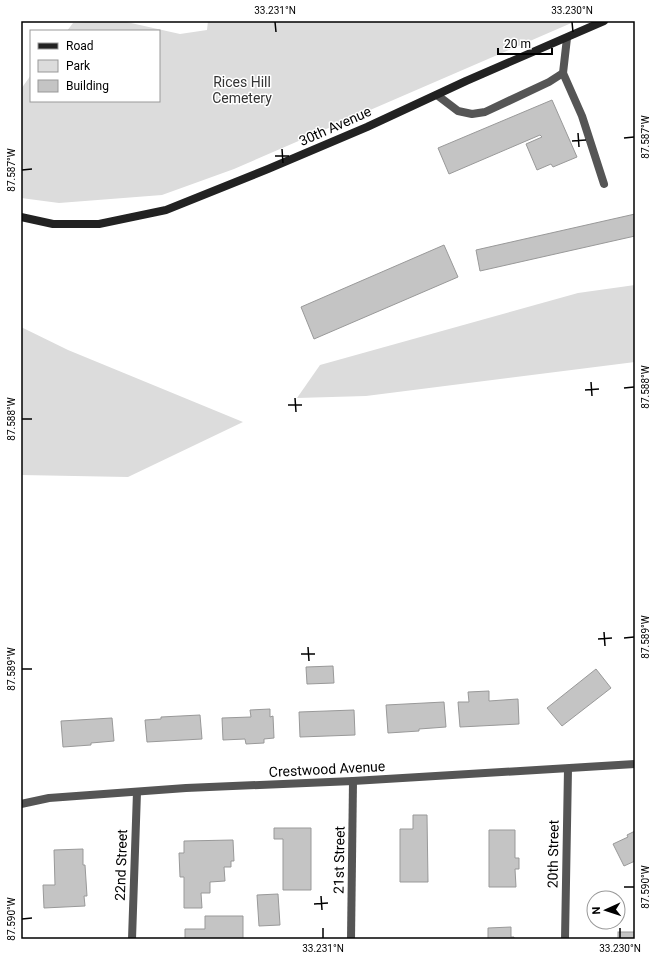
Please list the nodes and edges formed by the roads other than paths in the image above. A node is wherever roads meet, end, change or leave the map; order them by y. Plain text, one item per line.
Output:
1 (604, 21) edge
2 (567, 38) junction
3 (563, 73) junction
4 (437, 95) junction
5 (604, 184) dead end
6 (21, 217) edge
7 (635, 764) edge
8 (568, 769) junction
9 (353, 781) junction
10 (137, 792) junction
11 (21, 804) edge
12 (132, 939) edge
13 (351, 939) edge
14 (565, 939) edge

1 - 2 street, 30th Avenue
2 - 3 street
2 - 4 street, 30th Avenue
3 - 4 street
3 - 5 street
4 - 6 street, 30th Avenue
7 - 8 street, Crestwood Avenue
8 - 9 street, Crestwood Avenue
8 - 14 street, 20th Street
9 - 10 street, Crestwood Avenue
9 - 13 street, 21st Street
10 - 11 street, Crestwood Avenue
10 - 12 street, 22nd Street

